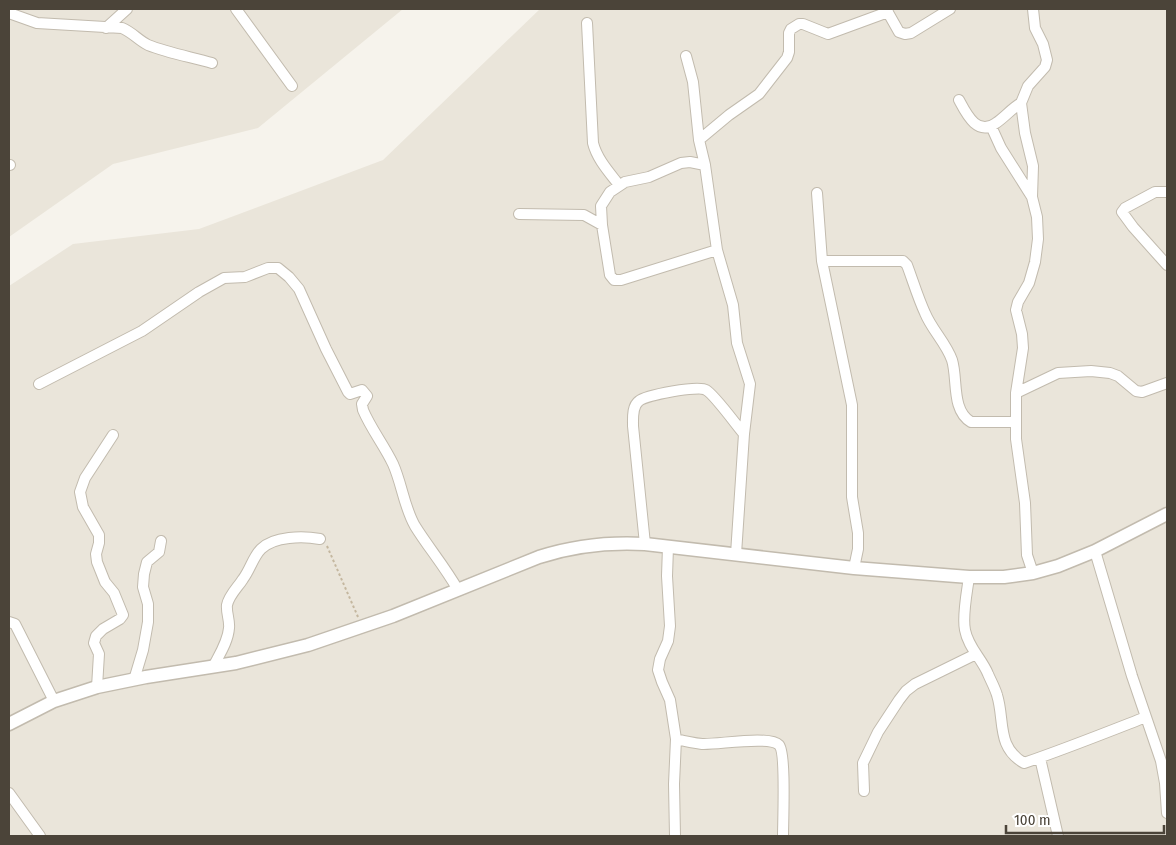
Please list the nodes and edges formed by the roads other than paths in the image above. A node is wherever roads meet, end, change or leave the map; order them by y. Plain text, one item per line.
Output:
1 (127, 9) edge
2 (236, 9) edge
3 (950, 9) edge
4 (1032, 9) edge
5 (887, 10) edge
6 (9, 13) edge
7 (587, 23) dead end
8 (106, 28) junction
9 (686, 56) dead end
10 (212, 63) dead end
11 (292, 86) dead end
12 (959, 100) dead end
13 (1021, 103) junction
14 (991, 126) junction
15 (699, 140) junction
16 (705, 165) junction
17 (618, 185) junction
18 (1167, 192) edge
19 (817, 193) dead end
20 (1032, 197) junction
21 (602, 206) junction
22 (519, 214) dead end
23 (584, 215) junction
24 (602, 225) junction
25 (717, 250) junction
26 (822, 261) junction
27 (1167, 265) edge
28 (1167, 383) edge
29 (39, 384) dead end
30 (1016, 393) junction
31 (1016, 422) junction
32 (744, 434) junction
33 (113, 435) dead end
34 (1167, 514) edge
35 (320, 539) road end
36 (161, 541) dead end
37 (645, 544) junction
38 (668, 547) junction
39 (1095, 551) junction
40 (736, 554) junction
41 (854, 568) junction
42 (1033, 573) junction
43 (969, 577) junction
44 (458, 590) junction
45 (9, 622) edge
46 (976, 654) junction
47 (213, 667) junction
48 (134, 680) junction
49 (97, 687) junction
50 (54, 701) junction
51 (1146, 717) junction
52 (9, 724) edge
53 (676, 739) junction
54 (1040, 758) junction
55 (864, 791) dead end
56 (9, 793) edge
57 (1167, 813) edge
58 (40, 836) edge
59 (675, 836) edge
60 (783, 836) edge
61 (1058, 836) edge

1 - 8 street
2 - 11 street
3 - 5 street
4 - 13 street
5 - 15 street
6 - 8 street
7 - 17 street
8 - 10 street
9 - 15 street
12 - 14 street
13 - 14 street
13 - 20 street
14 - 20 street
15 - 16 street
16 - 17 street
16 - 25 street
17 - 21 street
18 - 27 street
19 - 26 street
20 - 30 street
21 - 23 street
21 - 24 street
22 - 23 street
23 - 24 street
24 - 25 street
25 - 32 street
26 - 31 street
26 - 41 street
28 - 30 street
29 - 44 street
30 - 31 street
31 - 42 street
32 - 37 street
32 - 40 street
33 - 49 street
34 - 39 street
35 - 47 street
36 - 48 street
37 - 38 street
37 - 44 street
38 - 40 street
38 - 53 street
39 - 42 street
39 - 51 street
40 - 41 street
41 - 43 street
42 - 43 street
43 - 46 street
44 - 47 street
45 - 50 street
46 - 54 street
46 - 55 street
47 - 48 street
48 - 49 street
49 - 50 street
50 - 52 street
51 - 54 street
51 - 57 street
53 - 59 street
53 - 60 street
54 - 61 street
56 - 58 street

